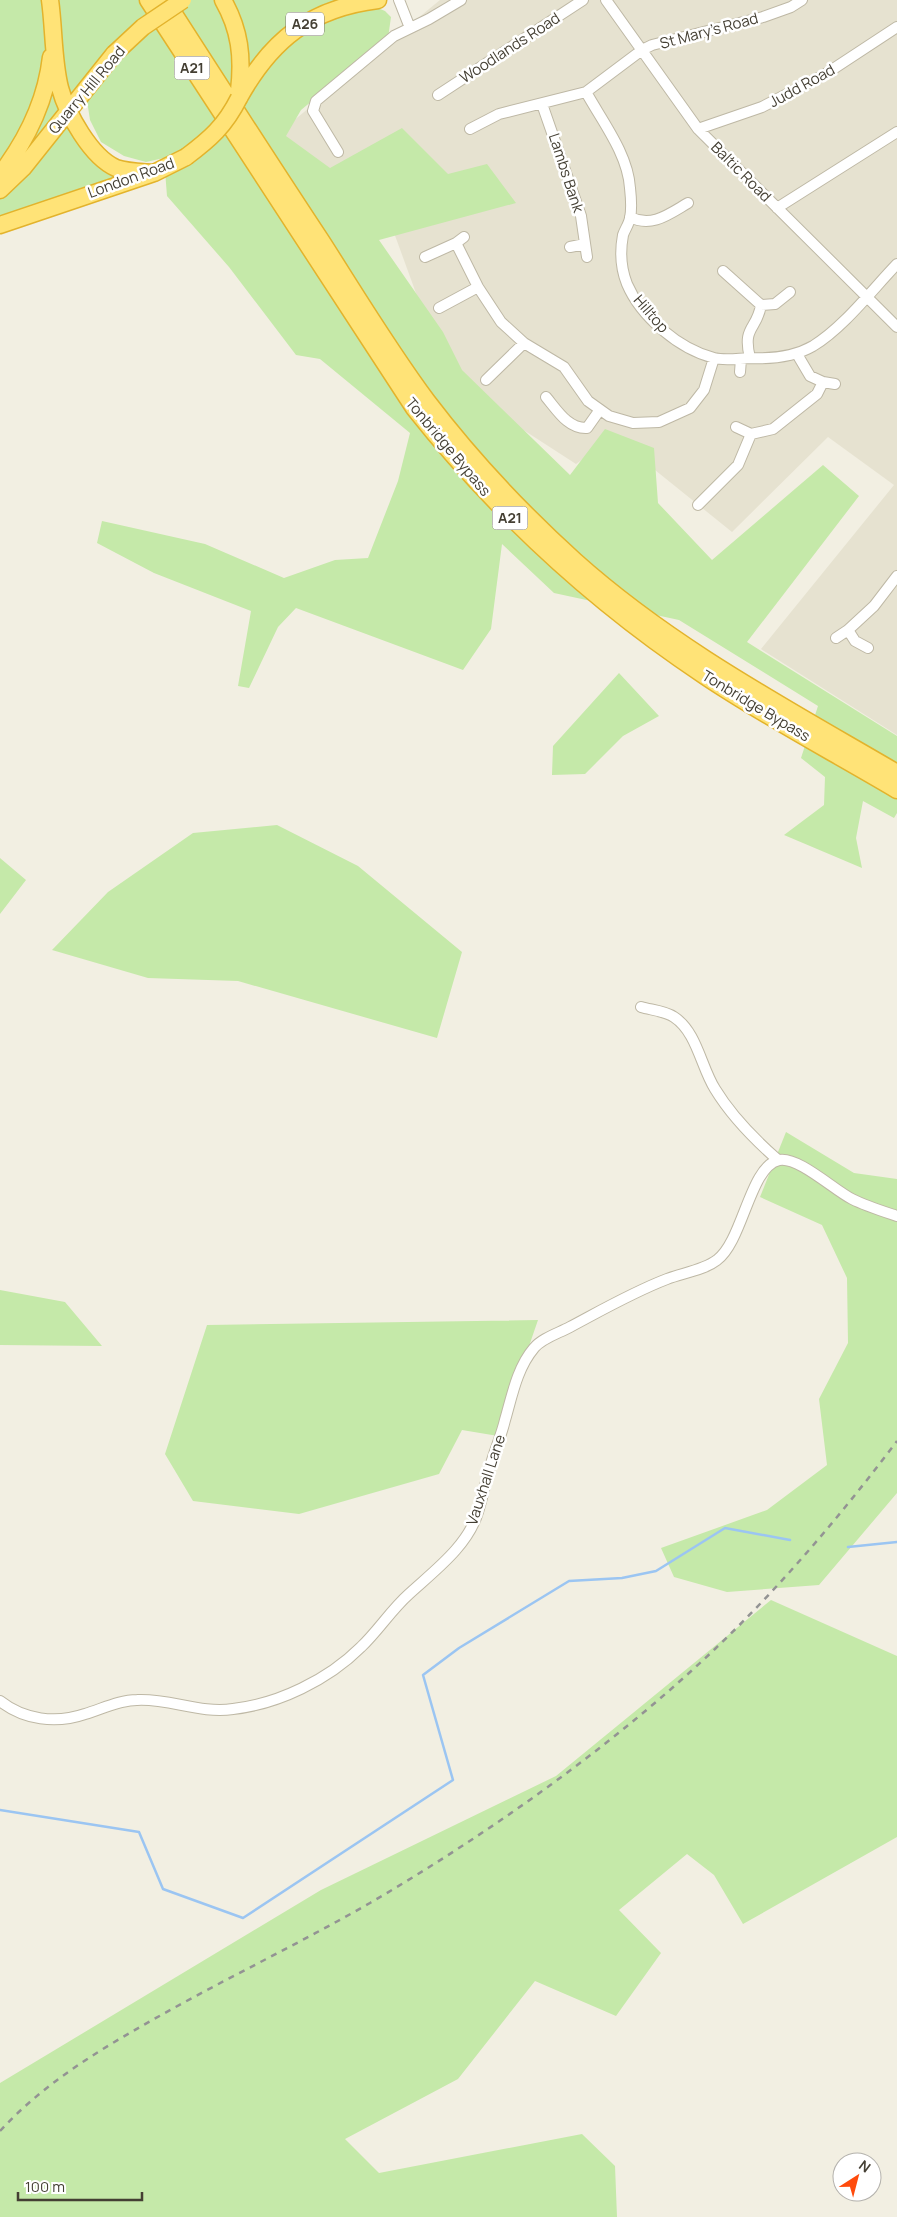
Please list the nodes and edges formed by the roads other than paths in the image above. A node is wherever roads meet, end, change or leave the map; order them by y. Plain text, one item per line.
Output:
1 (50, 0) edge
2 (148, 0) edge
3 (165, 0) edge
4 (183, 0) edge
5 (222, 0) edge
6 (378, 0) edge
7 (399, 0) edge
8 (460, 0) edge
9 (583, 0) edge
10 (606, 0) edge
11 (802, 0) edge
12 (897, 27) edge
13 (410, 28) junction
14 (54, 33) junction
15 (642, 50) junction
16 (246, 74) junction
17 (586, 92) junction
18 (84, 93) junction
19 (438, 95) dead end
20 (542, 104) junction
21 (69, 110) junction
22 (470, 129) dead end
23 (698, 129) junction
24 (897, 132) edge
25 (93, 150) junction
26 (338, 152) dead end
27 (154, 173) junction
28 (0, 175) edge
29 (0, 190) edge
30 (688, 203) dead end
31 (777, 208) junction
32 (630, 218) junction
33 (0, 226) edge
34 (585, 244) junction
35 (570, 247) dead end
36 (425, 256) dead end
37 (587, 257) dead end
38 (897, 264) edge
39 (724, 271) dead end
40 (478, 287) junction
41 (790, 292) dead end
42 (866, 296) junction
43 (761, 305) junction
44 (439, 308) dead end
45 (897, 327) edge
46 (524, 343) junction
47 (797, 354) junction
48 (714, 358) junction
49 (745, 359) junction
50 (740, 372) dead end
51 (486, 380) dead end
52 (824, 382) junction
53 (835, 384) dead end
54 (546, 397) dead end
55 (600, 411) junction
56 (736, 427) dead end
57 (751, 434) junction
58 (698, 505) dead end
59 (897, 576) edge
60 (848, 630) junction
61 (836, 638) dead end
62 (868, 648) dead end
63 (897, 773) edge
64 (897, 790) edge
65 (641, 1006) dead end
66 (778, 1160) junction
67 (897, 1216) edge
68 (0, 1701) edge

1 - 14 highway
2 - 64 highway, Tonbridge Bypass / A21
3 - 63 highway, Tonbridge Bypass / A21
4 - 18 highway, Quarry Hill Road, bridge
5 - 16 highway, London Road
6 - 16 highway, A26
7 - 13 street
8 - 13 street
9 - 19 street, Woodlands Road
10 - 15 street, Baltic Road
11 - 15 street, St Mary's Road
12 - 23 street, Judd Road
13 - 26 street
14 - 21 highway
14 - 28 highway
15 - 17 street
15 - 23 street, Baltic Road
16 - 27 highway, London Road, bridge
17 - 20 street
17 - 32 street, Hilltop
18 - 21 highway, Quarry Hill Road
18 - 25 highway
20 - 22 street
20 - 34 street, Lambs Bank
21 - 25 highway
21 - 29 highway, Quarry Hill Road
23 - 31 street, Baltic Road
24 - 31 street
25 - 27 highway
27 - 33 highway, London Road
30 - 32 street
31 - 42 street, Baltic Road
32 - 48 street, Hilltop
34 - 35 street
34 - 37 street, Lambs Bank
36 - 40 street
38 - 42 street, Hilltop
39 - 43 street
40 - 44 street
40 - 46 street
41 - 43 street
42 - 45 street, Baltic Road
42 - 47 street, Hilltop
43 - 49 street
46 - 51 street
46 - 55 street
47 - 49 street, Hilltop
47 - 52 street
48 - 49 street, Hilltop
48 - 55 street
49 - 50 street
52 - 53 street
52 - 57 street
54 - 55 street
56 - 57 street
57 - 58 street
59 - 60 street
60 - 61 street
60 - 62 street
65 - 66 street
66 - 67 street
66 - 68 street, Vauxhall Lane

